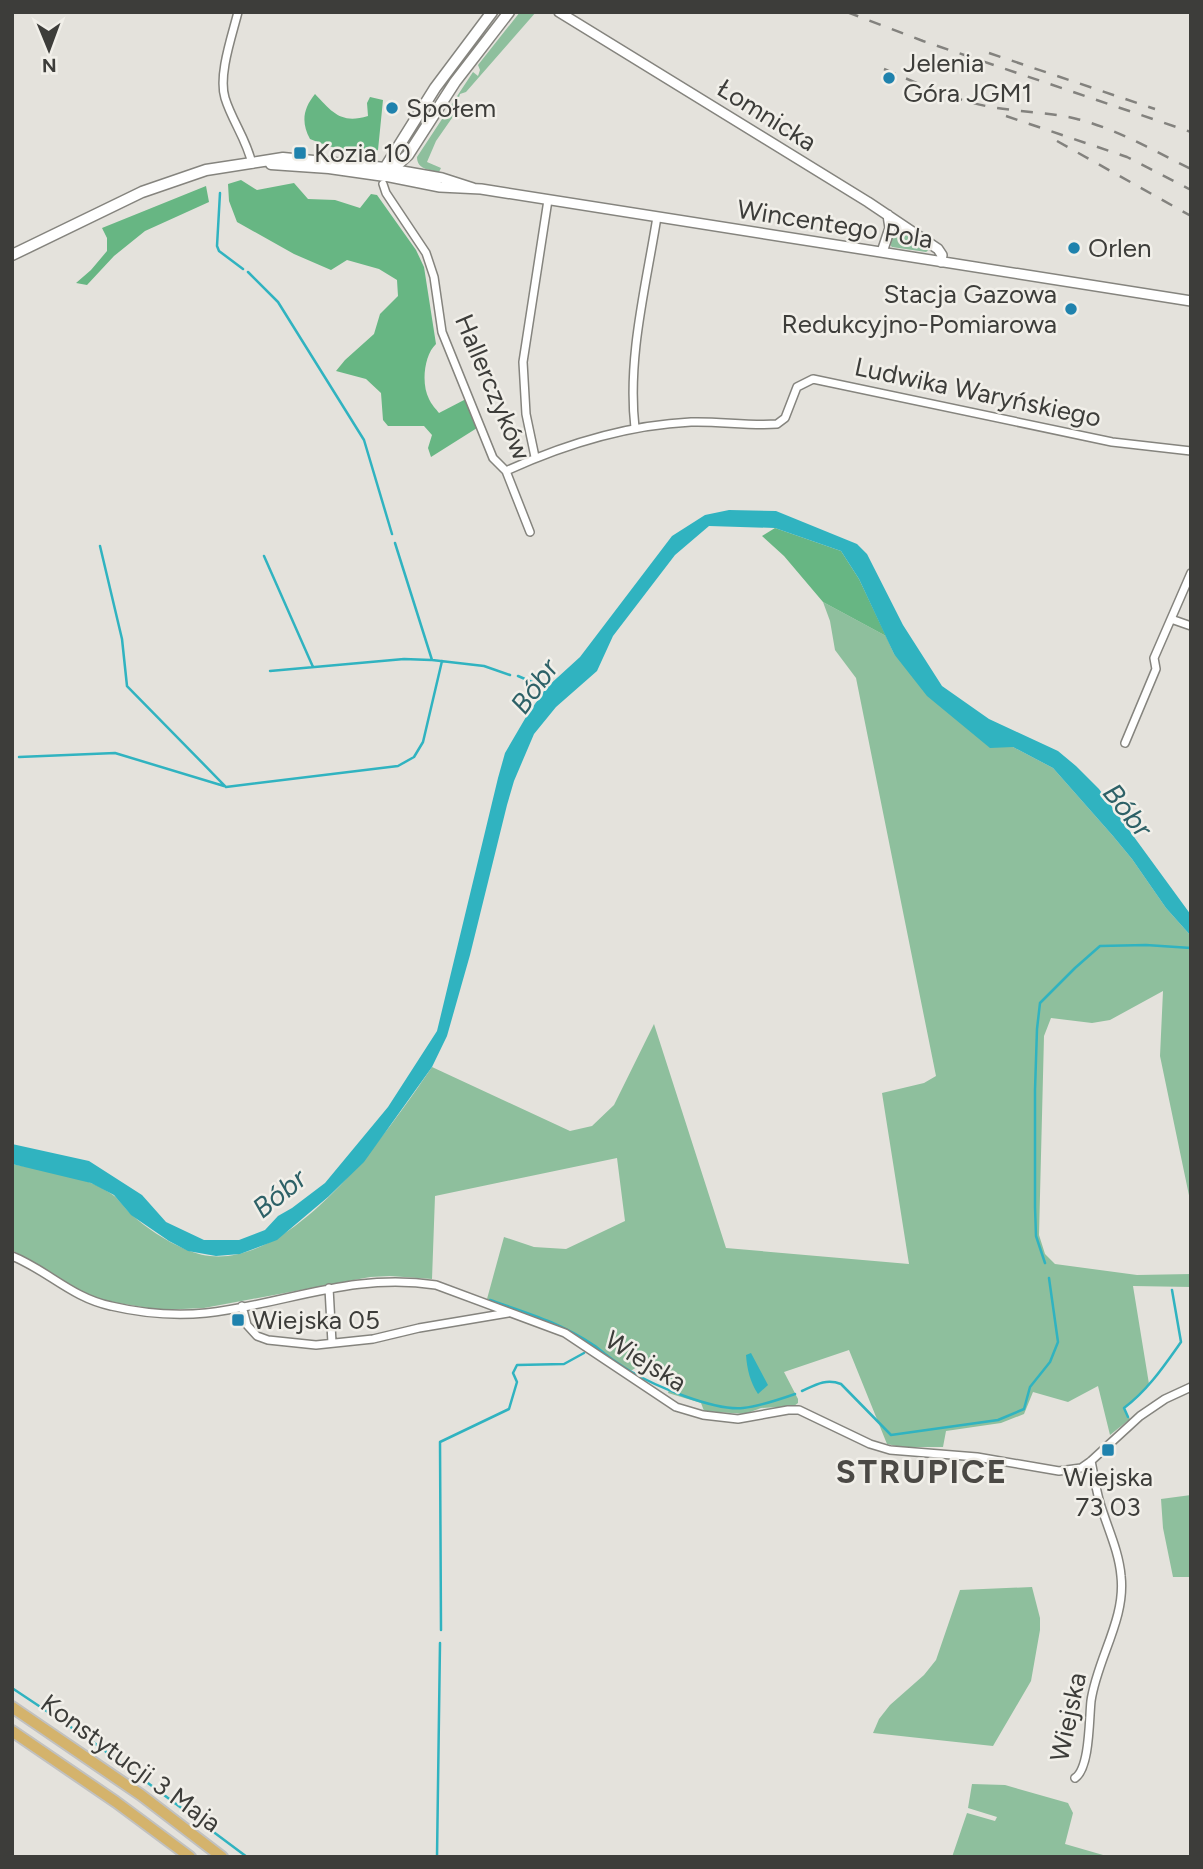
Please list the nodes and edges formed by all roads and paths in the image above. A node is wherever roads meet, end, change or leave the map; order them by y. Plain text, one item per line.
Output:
1 (237, 12) edge
2 (492, 12) edge
3 (509, 12) edge
4 (559, 12) edge
5 (408, 155) junction
6 (257, 163) junction
7 (418, 173) junction
8 (387, 174) junction
9 (474, 188) junction
10 (548, 200) junction
11 (888, 215) junction
12 (657, 217) junction
13 (882, 252) junction
14 (12, 255) edge
15 (941, 262) junction
16 (1191, 301) edge
17 (635, 428) junction
18 (1191, 451) edge
19 (535, 457) junction
20 (506, 471) junction
21 (530, 532) dead end
22 (1191, 573) edge
23 (1171, 618) junction
24 (1191, 626) edge
25 (1125, 743) dead end
26 (12, 1256) edge
27 (328, 1288) junction
28 (242, 1306) junction
29 (508, 1313) junction
30 (332, 1343) junction
31 (1191, 1387) edge
32 (1091, 1461) junction
33 (12, 1707) edge
34 (12, 1731) edge
35 (1075, 1778) dead end
36 (190, 1857) edge
37 (222, 1857) edge

1 - 6 street
2 - 8 main road
3 - 5 main road
4 - 11 street, Łomnicka
5 - 7 street
5 - 8 main road
6 - 8 main road, Wincentego Pola
6 - 14 main road, Wincentego Pola
7 - 8 street, Wincentego Pola
7 - 9 street, Wincentego Pola
8 - 9 street, Wincentego Pola
8 - 20 street, Hallerczyków
9 - 10 street, Wincentego Pola
10 - 12 street, Wincentego Pola
10 - 19 street
11 - 13 street
11 - 15 street, Łomnicka
12 - 13 street, Wincentego Pola
12 - 17 street
13 - 15 street, Wincentego Pola
15 - 16 street, Wincentego Pola
17 - 18 street, Ludwika Waryńskiego
17 - 19 street
19 - 20 street
20 - 21 street, Hallerczyków
22 - 23 street
23 - 24 street
23 - 25 street
26 - 28 street, Wiejska
27 - 28 street, Wiejska
27 - 29 street, Wiejska
27 - 30 street
28 - 30 street, Wiejska
29 - 30 street, Wiejska
29 - 32 street, Wiejska
31 - 32 street, Wiejska
32 - 35 street, Wiejska
33 - 37 main road, Konstytucji 3 Maja
34 - 36 main road

